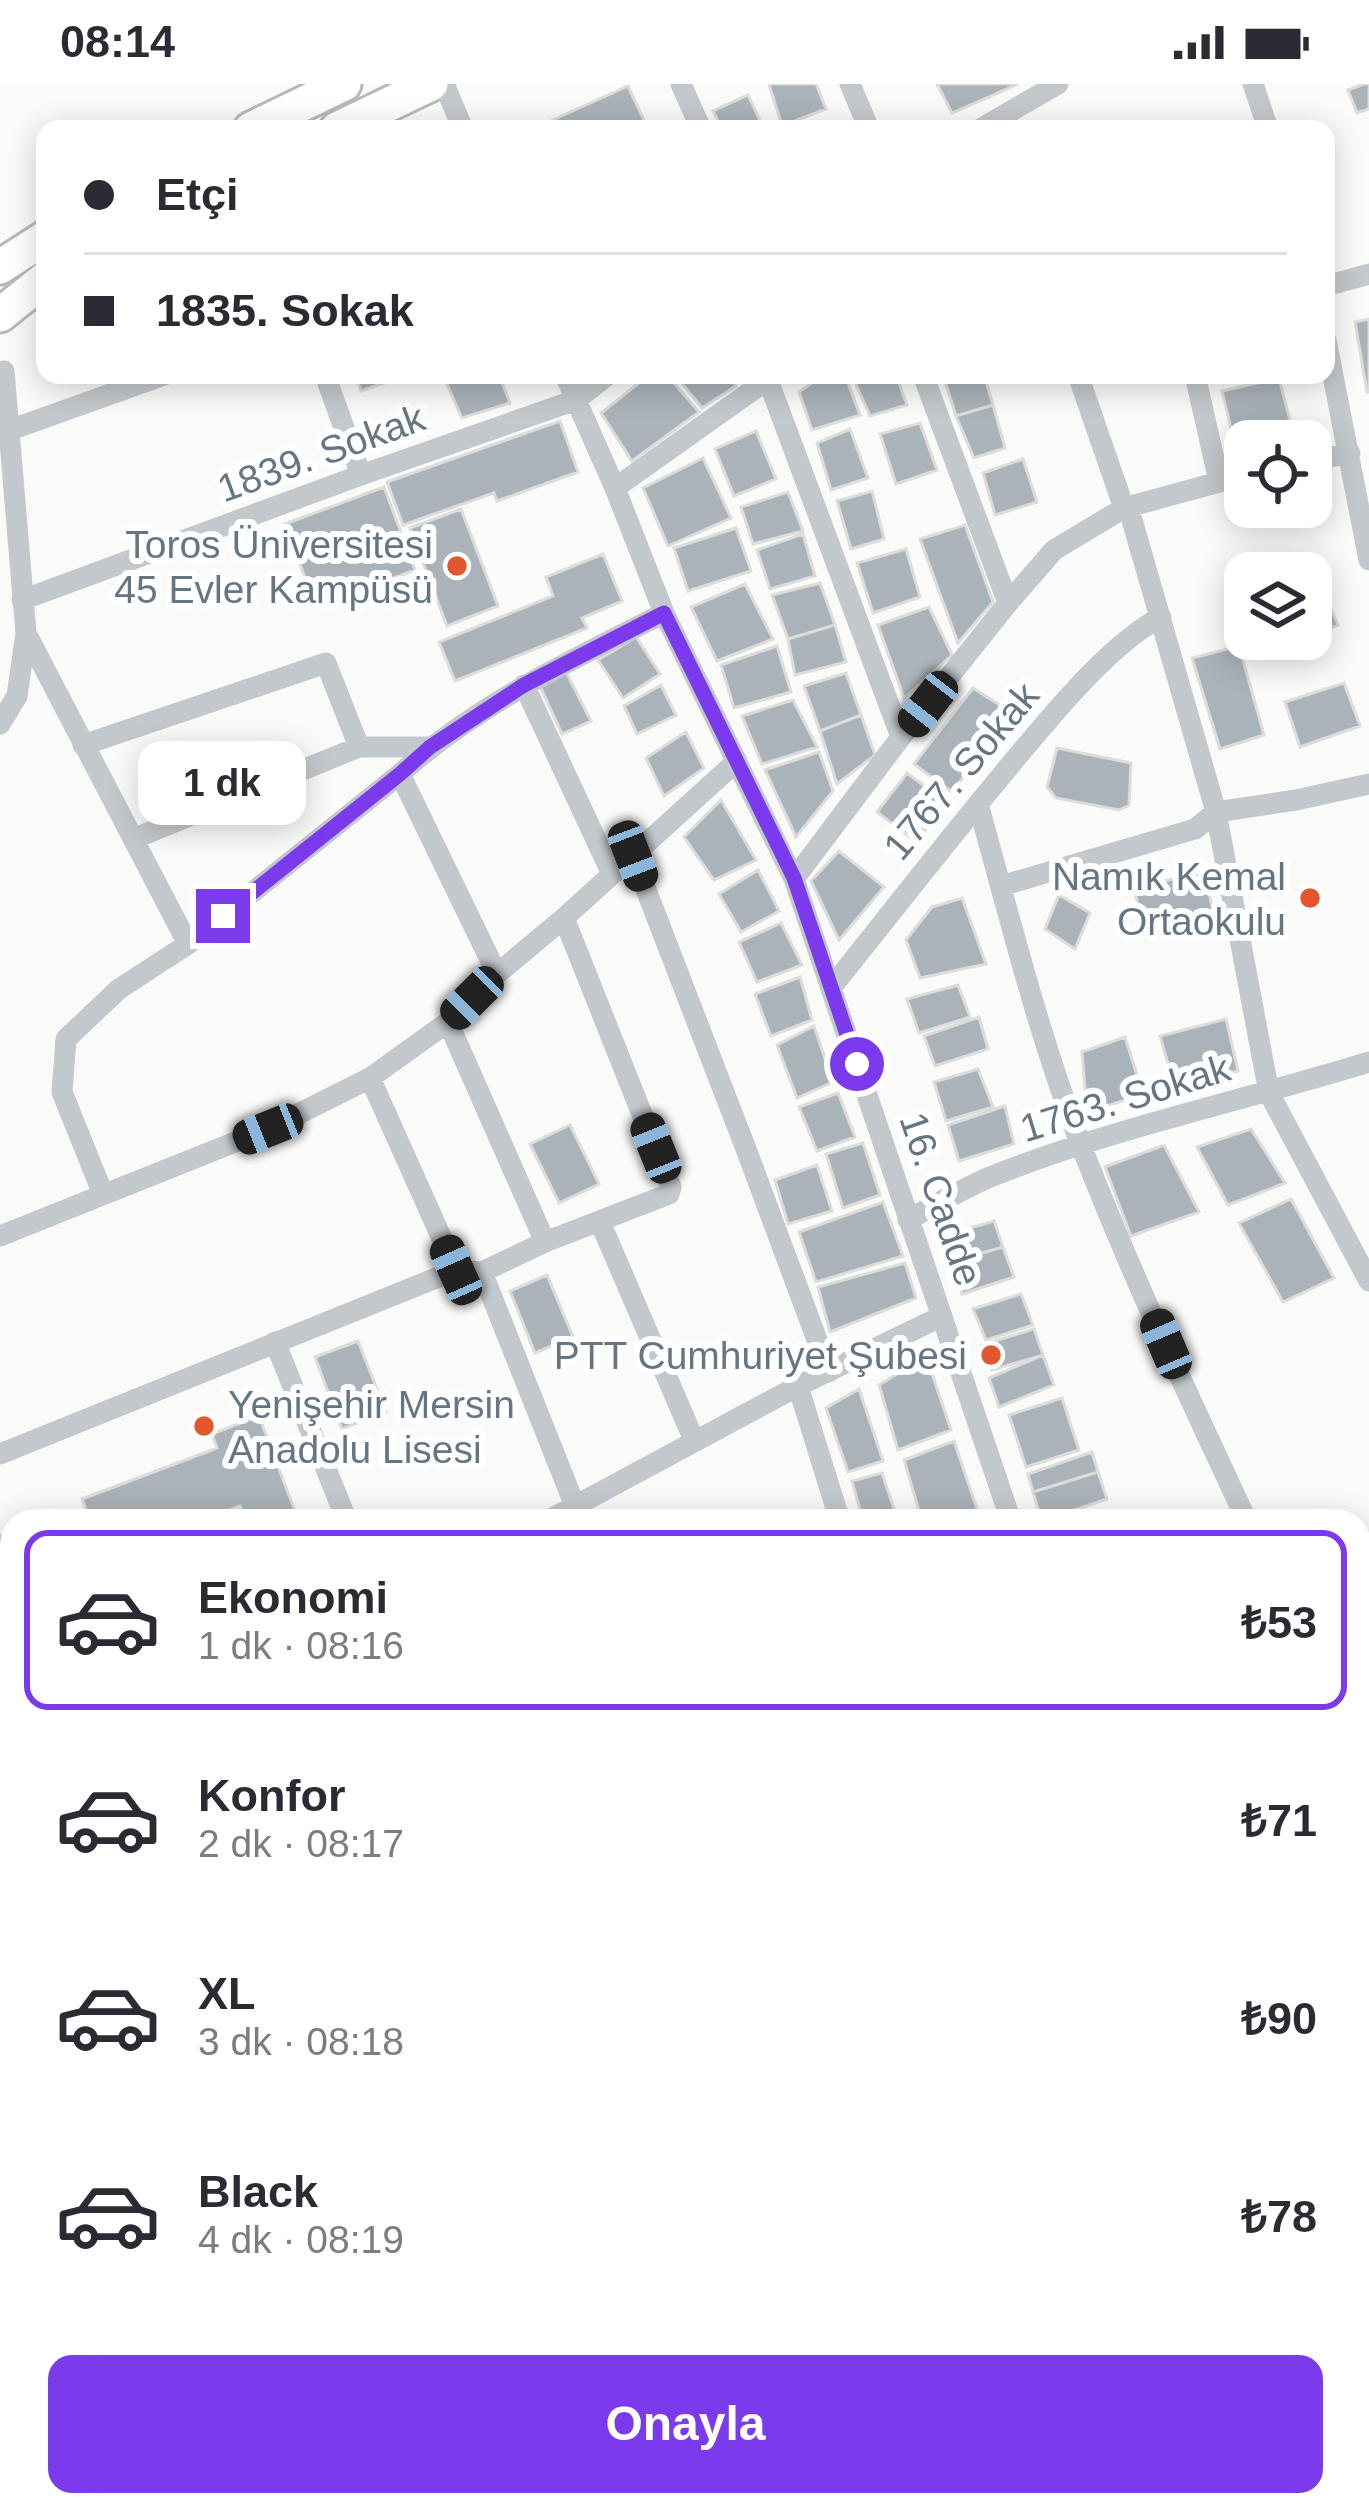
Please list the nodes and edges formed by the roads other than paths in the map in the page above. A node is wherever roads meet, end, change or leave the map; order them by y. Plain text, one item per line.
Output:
1 (344, 84) edge
2 (430, 84) edge
3 (444, 84) edge
4 (681, 84) edge
5 (850, 84) edge
6 (1058, 84) edge
7 (1252, 84) edge
8 (270, 120) edge
9 (356, 120) edge
10 (459, 120) edge
11 (696, 120) edge
12 (865, 120) edge
13 (996, 120) edge
14 (1260, 120) edge
15 (36, 244) edge
16 (0, 267) edge
17 (1369, 274) edge
18 (1335, 283) edge
19 (36, 286) edge
20 (0, 315) edge
21 (4, 371) dead end
22 (1335, 382) edge
23 (139, 384) edge
24 (328, 384) edge
25 (569, 384) edge
26 (596, 384) edge
27 (761, 384) edge
28 (774, 384) edge
29 (926, 384) edge
30 (1081, 384) edge
31 (1197, 384) edge
32 (576, 400) junction
33 (10, 430) junction
34 (1350, 453) junction
35 (1332, 457) edge
36 (361, 476) junction
37 (1224, 480) edge
38 (1219, 481) junction
39 (615, 488) junction
40 (1126, 507) junction
41 (1369, 560) edge
42 (22, 600) junction
43 (1007, 603) junction
44 (664, 613) junction
45 (1161, 617) junction
46 (26, 633) junction
47 (524, 685) junction
48 (0, 724) edge
49 (902, 737) junction
50 (83, 745) junction
51 (358, 747) junction
52 (430, 747) junction
53 (737, 761) junction
54 (400, 774) junction
55 (1369, 784) edge
56 (978, 804) junction
57 (1216, 812) junction
58 (133, 838) junction
59 (633, 856) junction
60 (612, 874) junction
61 (794, 878) junction
62 (1001, 886) junction
63 (564, 918) junction
64 (188, 944) junction
65 (497, 974) junction
66 (832, 987) junction
67 (448, 1022) junction
68 (1369, 1062) edge
69 (370, 1078) junction
70 (1269, 1093) junction
71 (1080, 1144) junction
72 (103, 1194) junction
73 (908, 1220) junction
74 (601, 1222) junction
75 (0, 1236) edge
76 (545, 1243) junction
77 (456, 1270) junction
78 (482, 1272) junction
79 (1369, 1281) edge
80 (942, 1316) junction
81 (275, 1342) junction
82 (829, 1372) junction
83 (798, 1386) junction
84 (694, 1440) junction
85 (0, 1454) edge
86 (342, 1509) edge
87 (575, 1509) edge
88 (583, 1509) edge
89 (836, 1509) edge
90 (1007, 1509) edge
91 (1240, 1509) edge

1 - 8 main road
2 - 9 main road
3 - 10 street
4 - 11 street
5 - 12 street
6 - 13 street
7 - 14 street
15 - 16 main road
17 - 18 street
19 - 20 main road
21 - 33 street
22 - 34 street
23 - 33 street
24 - 36 street
25 - 32 street, 16. Cadde
26 - 32 street, 1839. Sokak
27 - 39 street
28 - 49 street
29 - 43 street
30 - 40 street
31 - 38 street
32 - 36 street, 1839. Sokak
32 - 39 street, 16. Cadde
33 - 42 street
34 - 35 street
34 - 41 street
36 - 42 street, 1839. Sokak
37 - 38 street
38 - 40 street
39 - 44 street, 16. Cadde
40 - 43 street
40 - 45 street
42 - 46 street
43 - 49 street
44 - 47 street
44 - 53 street, 16. Cadde
45 - 56 street, 1767. Sokak
45 - 57 street
46 - 48 street
46 - 50 street
47 - 52 street
47 - 60 street
49 - 61 street
50 - 51 street
50 - 58 street
51 - 52 street
51 - 58 street
52 - 54 street
53 - 59 street
53 - 61 street, 16. Cadde
54 - 64 street
54 - 65 street
55 - 57 street
56 - 62 street
56 - 66 street, 1767. Sokak
57 - 62 street
57 - 70 street
58 - 64 street
59 - 60 street
59 - 82 street
60 - 63 street
61 - 66 street, 16. Cadde
62 - 71 street
63 - 65 street
63 - 74 street
64 - 72 street
65 - 67 street
66 - 73 street, 16. Cadde
67 - 69 street
67 - 76 street
68 - 70 street, 1763. Sokak
69 - 72 street
69 - 77 street
70 - 71 street, 1763. Sokak
70 - 79 street
71 - 73 street, 1763. Sokak
71 - 91 street
72 - 75 street
73 - 80 street, 16. Cadde
74 - 76 street
74 - 84 street
76 - 78 street
77 - 78 street
77 - 81 street
78 - 87 street
80 - 82 street
80 - 90 street, 16. Cadde
81 - 85 street
81 - 86 street
82 - 83 street
83 - 84 street
83 - 89 street
84 - 88 street

